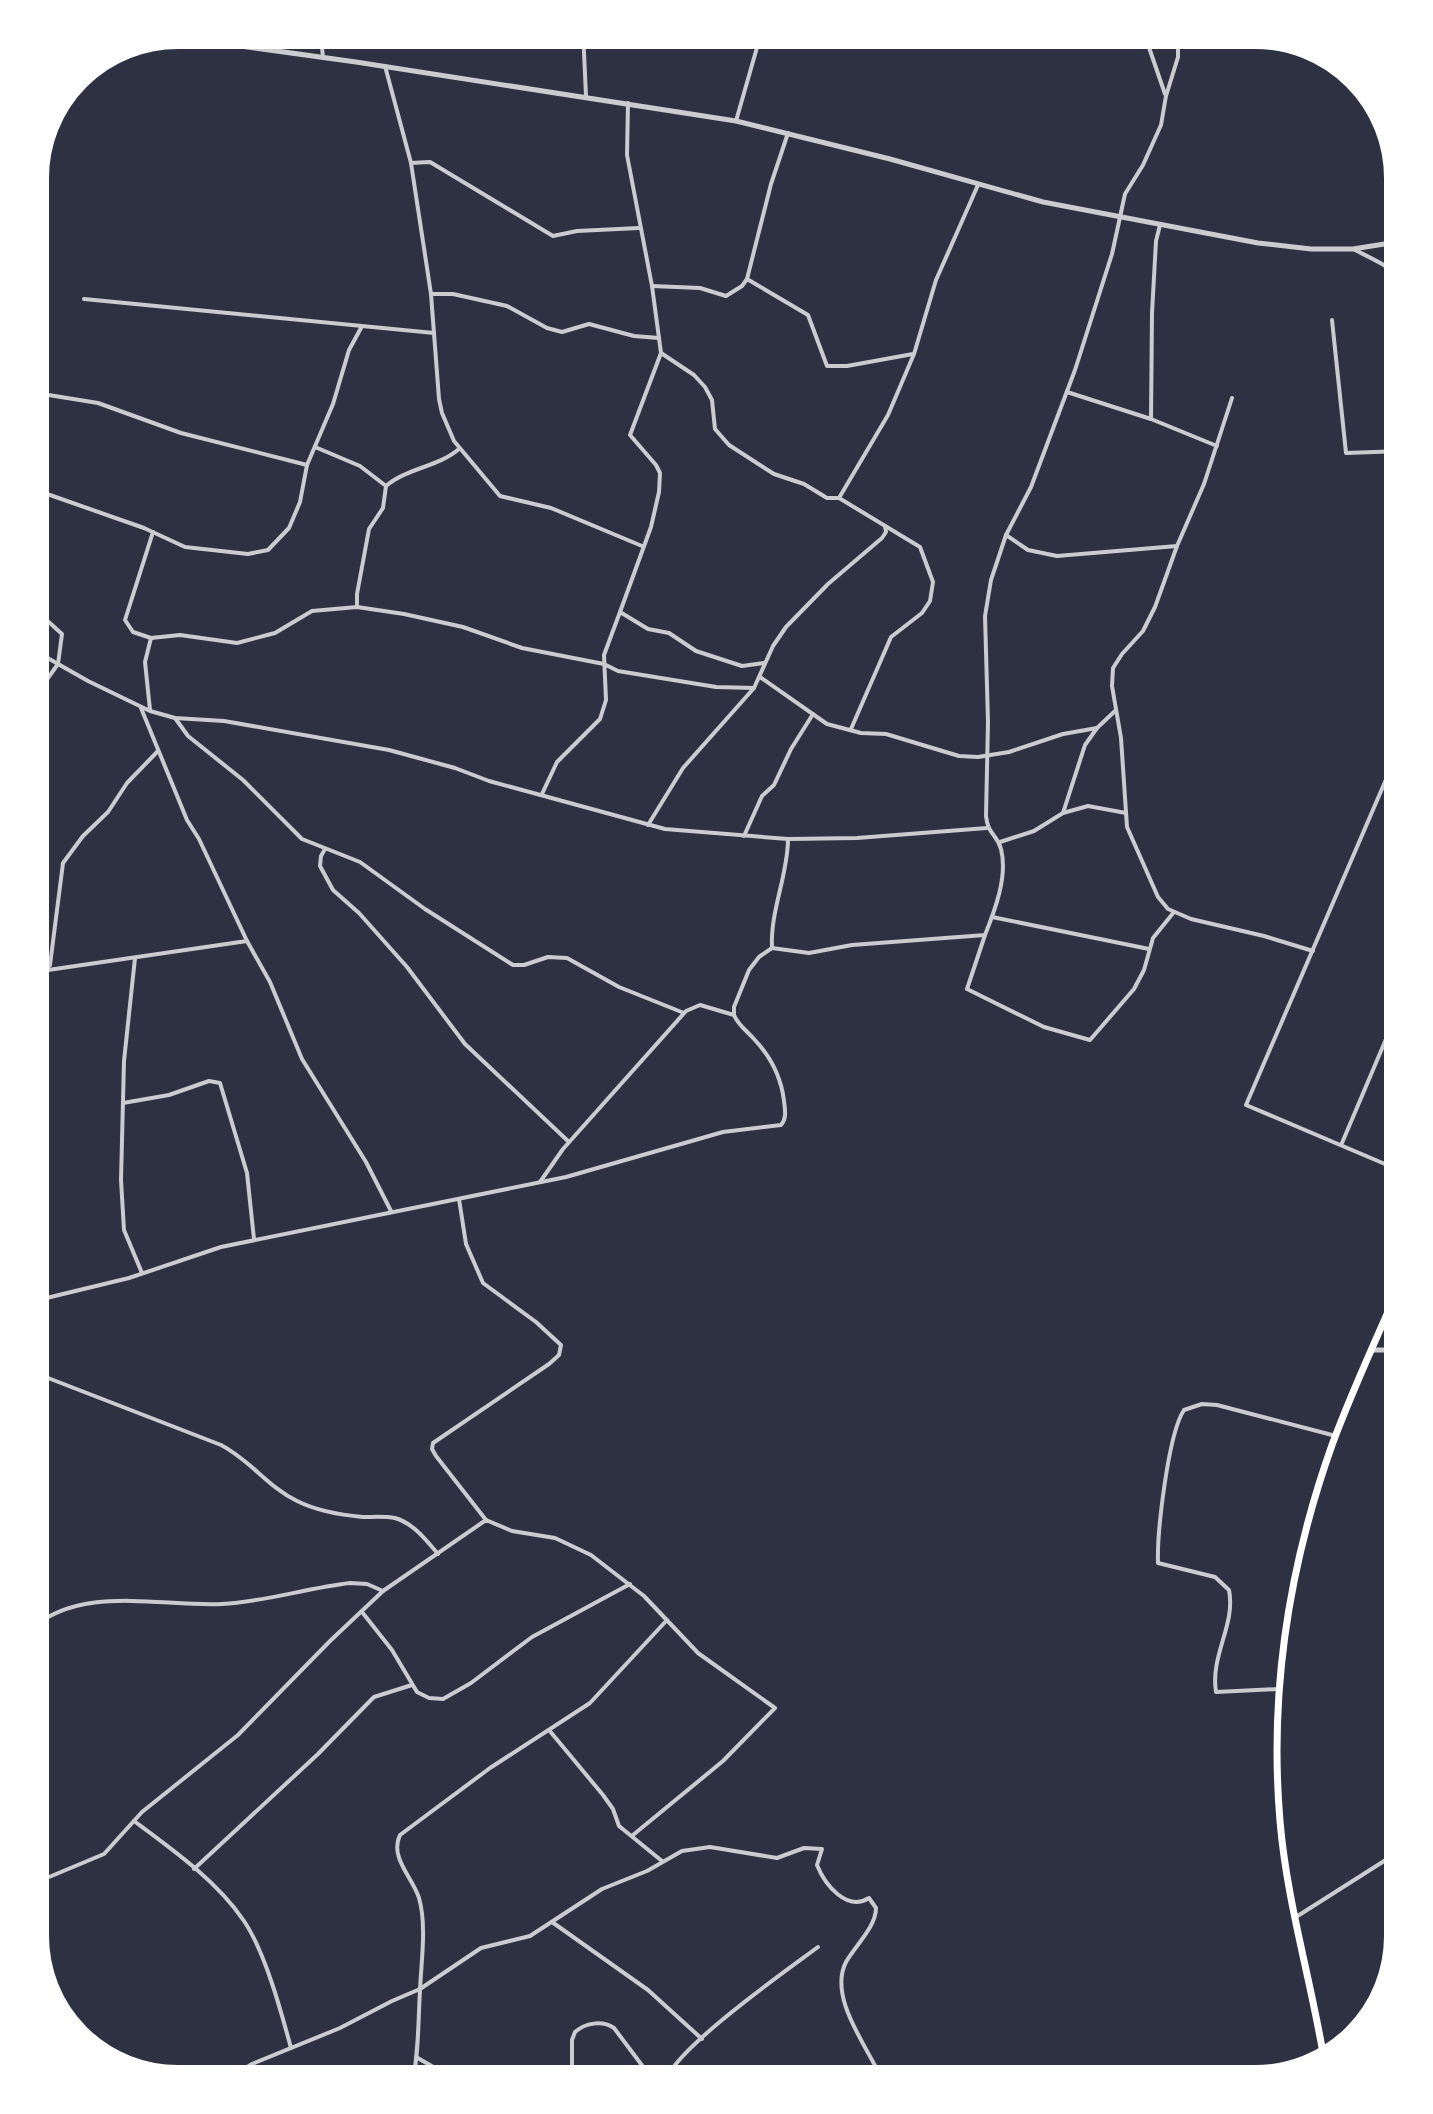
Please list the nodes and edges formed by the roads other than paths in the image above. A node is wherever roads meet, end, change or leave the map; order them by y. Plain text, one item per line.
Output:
1 (226, 44) edge
2 (322, 44) edge
3 (584, 44) edge
4 (758, 44) edge
5 (1148, 44) edge
6 (1178, 44) edge
7 (323, 57) junction
8 (385, 66) junction
9 (586, 96) junction
10 (1166, 96) junction
11 (628, 103) junction
12 (736, 121) junction
13 (788, 133) junction
14 (411, 163) junction
15 (978, 185) junction
16 (1121, 217) junction
17 (1160, 225) junction
18 (639, 228) junction
19 (1389, 243) edge
20 (1353, 249) junction
21 (1389, 267) edge
22 (747, 279) junction
23 (652, 286) junction
24 (431, 294) junction
25 (84, 299) dead end
26 (1332, 320) dead end
27 (361, 328) junction
28 (434, 333) junction
29 (659, 338) junction
30 (661, 353) junction
31 (914, 354) junction
32 (1067, 392) junction
33 (44, 394) edge
34 (1232, 398) dead end
35 (1151, 419) junction
36 (1217, 446) junction
37 (315, 447) junction
38 (459, 449) junction
39 (1389, 451) edge
40 (307, 465) junction
41 (386, 486) junction
42 (44, 493) edge
43 (839, 498) junction
44 (885, 526) junction
45 (153, 532) junction
46 (1006, 535) junction
47 (642, 546) junction
48 (1177, 546) junction
49 (357, 607) junction
50 (620, 612) junction
51 (44, 618) edge
52 (151, 638) junction
53 (44, 656) edge
54 (764, 663) junction
55 (58, 664) junction
56 (604, 664) junction
57 (760, 677) junction
58 (44, 684) edge
59 (754, 688) junction
60 (141, 708) junction
61 (1116, 710) junction
62 (150, 711) junction
63 (813, 714) junction
64 (175, 718) junction
65 (1097, 728) junction
66 (851, 730) junction
67 (158, 751) junction
68 (986, 755) junction
69 (1389, 773) edge
70 (542, 794) junction
71 (1063, 813) junction
72 (1126, 813) junction
73 (648, 825) junction
74 (987, 828) junction
75 (744, 836) junction
76 (788, 839) junction
77 (999, 843) junction
78 (325, 849) junction
79 (1174, 912) junction
80 (992, 917) junction
81 (985, 935) junction
82 (247, 941) junction
83 (772, 948) junction
84 (1149, 949) junction
85 (1313, 951) junction
86 (135, 958) junction
87 (46, 970) joint
88 (684, 1013) junction
89 (734, 1015) junction
90 (1389, 1032) edge
91 (123, 1103) junction
92 (569, 1142) junction
93 (1342, 1143) junction
94 (1389, 1166) edge
95 (540, 1182) junction
96 (459, 1199) junction
97 (391, 1211) junction
98 (254, 1240) junction
99 (142, 1273) junction
100 (44, 1298) edge
101 (1389, 1311) edge
102 (1372, 1350) junction
103 (1389, 1350) edge
104 (44, 1376) edge
105 (1336, 1436) junction
106 (486, 1520) junction
107 (438, 1554) junction
108 (630, 1584) junction
109 (383, 1591) junction
110 (362, 1612) junction
111 (44, 1620) edge
112 (667, 1620) junction
113 (412, 1685) junction
114 (1279, 1689) junction
115 (549, 1730) junction
116 (134, 1821) junction
117 (633, 1835) junction
118 (1389, 1858) edge
119 (662, 1861) junction
120 (194, 1869) junction
121 (44, 1880) edge
122 (1294, 1918) junction
123 (552, 1922) junction
124 (818, 1947) dead end
125 (420, 1989) junction
126 (702, 2039) junction
127 (291, 2049) junction
128 (1323, 2051) edge
129 (416, 2057) junction
130 (239, 2070) edge
131 (414, 2070) edge
132 (439, 2070) edge
133 (569, 2070) edge
134 (646, 2070) edge
135 (672, 2070) edge
136 (877, 2070) edge

1 - 7 street
2 - 7 street
3 - 9 street
4 - 12 street
5 - 10 street
6 - 10 street
7 - 8 street
8 - 9 street
8 - 14 street
9 - 11 street
10 - 16 street
11 - 12 street
11 - 18 street
12 - 13 street
13 - 15 street
13 - 22 street
14 - 18 street
14 - 24 street
15 - 16 street
15 - 31 street
16 - 17 street
16 - 32 street
17 - 20 street
17 - 35 street
18 - 23 street
19 - 20 street
20 - 21 street
22 - 23 street
22 - 31 street
23 - 29 street
24 - 28 street
24 - 29 street
25 - 27 street
26 - 39 street
27 - 28 street
27 - 37 street
28 - 38 street
29 - 30 street
30 - 43 street
30 - 47 street
31 - 43 street
32 - 35 street
32 - 46 street
33 - 40 street
34 - 36 street
35 - 36 street
36 - 48 street
37 - 40 street
37 - 41 street
38 - 41 street
38 - 47 street
40 - 45 street
41 - 49 street
42 - 45 street
43 - 44 street
44 - 54 street
44 - 66 street
45 - 52 street
46 - 48 street
46 - 68 street
47 - 50 street
48 - 61 street
49 - 52 street
49 - 56 street
50 - 54 street
50 - 56 street
51 - 55 street
52 - 62 street
53 - 55 street
54 - 57 street
55 - 58 street
55 - 60 street
56 - 59 street
56 - 70 street
57 - 59 street
57 - 63 street
59 - 73 street
60 - 62 street
60 - 67 street
61 - 65 street
61 - 72 street
62 - 64 street
63 - 66 street
63 - 75 street
64 - 70 street
64 - 78 street
65 - 68 street
65 - 71 street
66 - 68 street
67 - 82 street
67 - 87 street
68 - 74 street
69 - 85 street
70 - 73 street
71 - 72 street
71 - 77 street
72 - 79 street
73 - 75 street
74 - 76 street
74 - 77 street
75 - 76 street
76 - 83 street
77 - 80 street
78 - 88 street
78 - 92 street
79 - 84 street
79 - 85 street
80 - 81 street
80 - 84 street
81 - 83 street
81 - 84 street
82 - 86 street
82 - 97 street
83 - 89 street
85 - 93 street
86 - 87 street
86 - 91 street
88 - 89 street
88 - 92 street
89 - 95 street
90 - 93 street
91 - 98 street
91 - 99 street
92 - 95 street
93 - 94 street
95 - 96 street
96 - 97 street
96 - 106 street
97 - 98 street
98 - 99 street
99 - 100 street
101 - 102 highway
102 - 103 street
102 - 105 highway
104 - 107 street
105 - 114 highway
105 - 114 street
106 - 107 street
106 - 108 street
107 - 109 street
108 - 112 street
108 - 113 street
109 - 110 street
109 - 111 street
110 - 113 street
110 - 116 street
112 - 115 street
112 - 117 street
113 - 120 street
114 - 122 highway
115 - 117 street
115 - 125 street
116 - 120 street
116 - 121 street
117 - 119 street
118 - 122 street
119 - 123 street
119 - 136 street
120 - 127 street
122 - 128 highway
123 - 125 street
123 - 126 street
124 - 126 street
125 - 127 street
125 - 129 street
126 - 135 street
127 - 130 street
129 - 131 street
129 - 132 street
133 - 134 street

